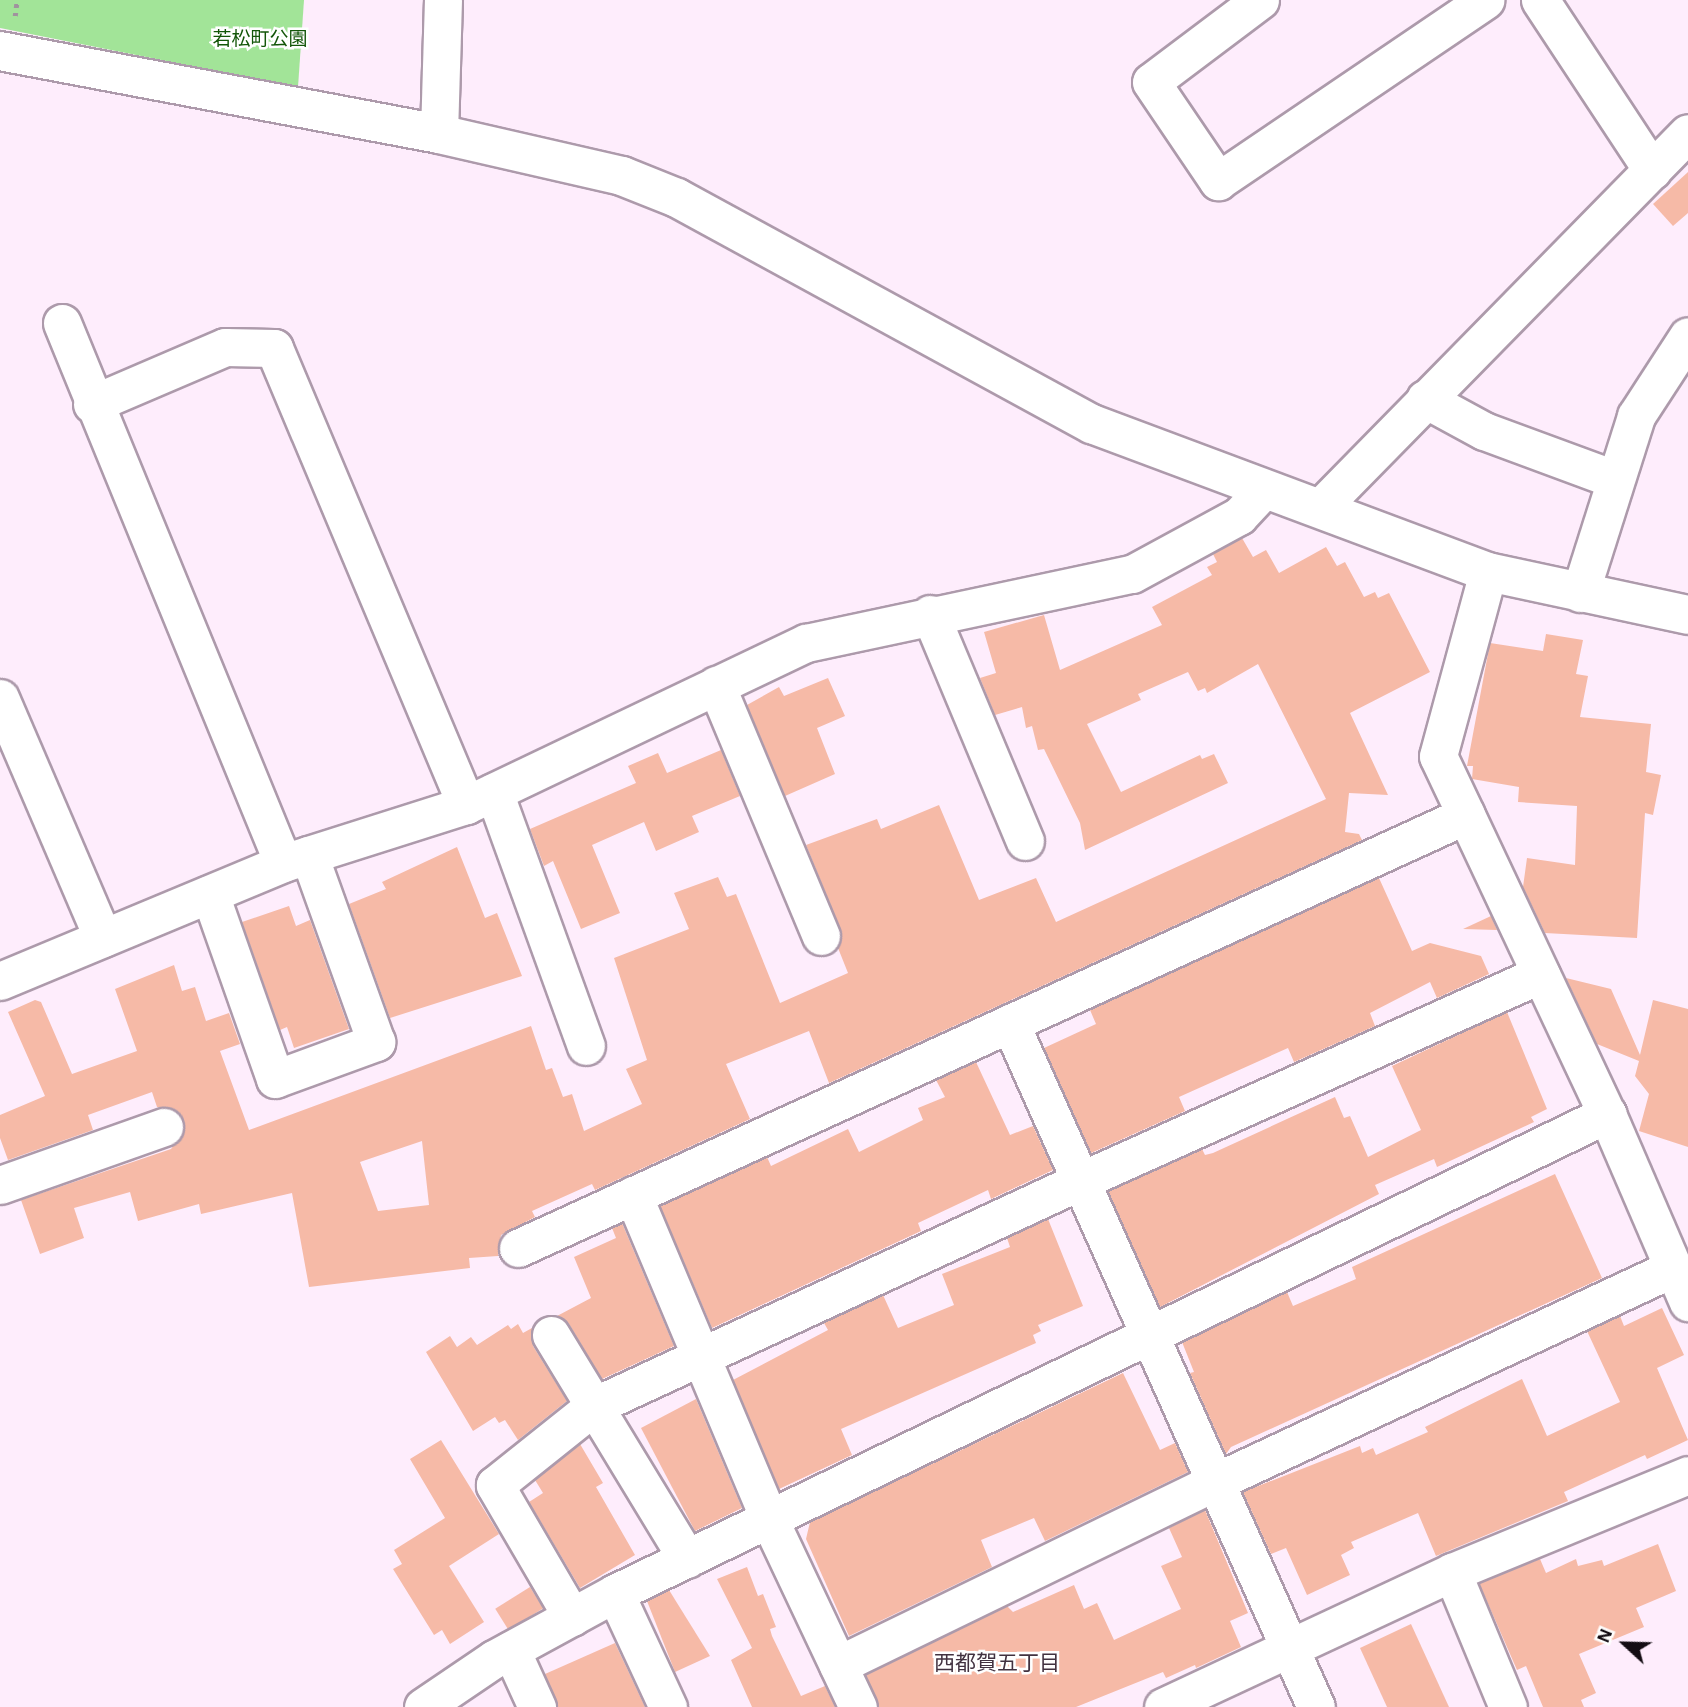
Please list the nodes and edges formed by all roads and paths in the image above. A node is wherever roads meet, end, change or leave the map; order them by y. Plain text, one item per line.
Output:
1 (443, 0) edge
2 (1260, 0) edge
3 (1485, 0) edge
4 (1540, 0) edge
5 (0, 51) edge
6 (1688, 133) edge
7 (439, 134) junction
8 (1652, 170) junction
9 (62, 323) dead end
10 (1688, 336) edge
11 (1425, 399) junction
12 (92, 404) junction
13 (1614, 480) junction
14 (1264, 489) junction
15 (1320, 508) junction
16 (1488, 572) junction
17 (1580, 593) junction
18 (930, 614) junction
19 (1688, 615) edge
20 (716, 685) junction
21 (0, 698) edge
22 (480, 798) junction
23 (1466, 815) junction
24 (1025, 841) dead end
25 (296, 859) junction
26 (210, 894) junction
27 (821, 936) dead end
28 (103, 938) junction
29 (1541, 974) junction
30 (0, 981) edge
31 (1010, 1023) junction
32 (586, 1046) dead end
33 (1607, 1114) junction
34 (164, 1127) dead end
35 (1080, 1181) junction
36 (0, 1185) edge
37 (634, 1195) junction
38 (518, 1248) dead end
39 (1673, 1268) junction
40 (1688, 1302) edge
41 (551, 1335) dead end
42 (1150, 1335) junction
43 (702, 1356) junction
44 (594, 1406) junction
45 (1688, 1475) edge
46 (1215, 1482) junction
47 (769, 1518) junction
48 (687, 1559) junction
49 (1452, 1572) junction
50 (615, 1593) junction
51 (572, 1616) junction
52 (1289, 1647) junction
53 (511, 1650) junction
54 (838, 1665) junction
55 (423, 1707) edge
56 (537, 1707) edge
57 (668, 1707) edge
58 (858, 1707) edge
59 (1163, 1707) edge
60 (1316, 1707) edge
61 (1508, 1707) edge

1 - 7 street
2 - 3 street
4 - 8 street
5 - 7 street
6 - 8 street
7 - 14 street
8 - 11 street
9 - 12 street
10 - 13 street
11 - 13 street
11 - 15 street
12 - 22 street
12 - 25 street
13 - 17 street
14 - 15 street
14 - 18 street
15 - 16 street
16 - 17 street
16 - 23 street
17 - 19 street
18 - 20 street
18 - 24 street
20 - 22 street
20 - 27 street
21 - 28 street
22 - 25 street
22 - 32 street
23 - 29 street
23 - 31 street
25 - 26 street
25 - 26 street
26 - 28 street
28 - 30 street
29 - 33 street
29 - 35 street
31 - 35 street
31 - 37 street
33 - 39 street
33 - 42 street
34 - 36 street
35 - 42 street
35 - 43 street
37 - 38 street
37 - 43 street
39 - 40 street
39 - 46 street
41 - 44 street
42 - 46 street
42 - 47 street
43 - 44 street
43 - 47 street
44 - 48 street
44 - 51 street
45 - 49 street
46 - 52 street
46 - 54 street
47 - 48 street
47 - 54 street
48 - 50 street
49 - 52 street
49 - 61 street
50 - 51 street
50 - 57 street
51 - 53 street
52 - 59 street
52 - 60 street
53 - 55 street
53 - 56 street
54 - 58 street

